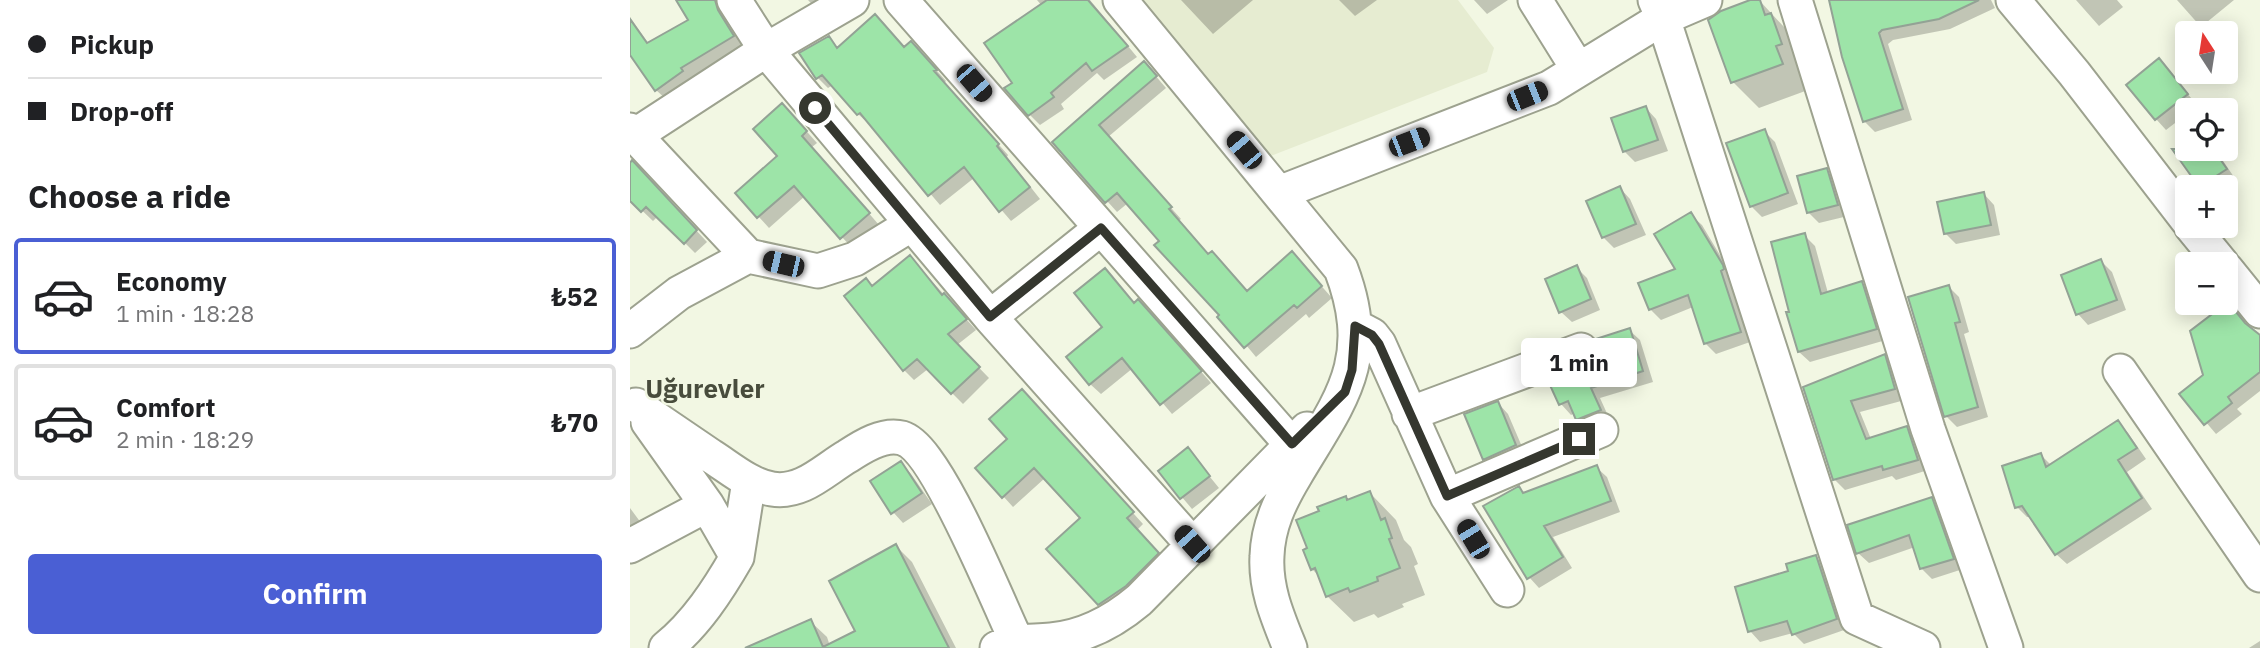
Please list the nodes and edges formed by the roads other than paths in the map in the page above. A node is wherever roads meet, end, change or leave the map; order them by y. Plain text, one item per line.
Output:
1 (734, 0) edge
2 (852, 0) edge
3 (901, 0) edge
4 (1120, 0) edge
5 (1535, 0) edge
6 (1704, 0) edge
7 (1795, 0) edge
8 (2013, 0) edge
9 (1659, 9) edge
10 (766, 50) junction
11 (1578, 69) junction
12 (632, 133) edge
13 (1279, 193) junction
14 (2175, 204) edge
15 (912, 224) junction
16 (1101, 228) junction
17 (2201, 238) edge
18 (2212, 252) edge
19 (748, 256) junction
20 (2238, 284) edge
21 (2260, 311) edge
22 (990, 317) junction
23 (1355, 326) junction
24 (630, 331) edge
25 (1581, 351) dead end
26 (2120, 371) dead end
27 (1345, 392) junction
28 (632, 404) edge
29 (1409, 414) junction
30 (1601, 430) dead end
31 (1292, 444) junction
32 (749, 481) junction
33 (1447, 496) junction
34 (707, 505) junction
35 (1192, 544) junction
36 (630, 546) edge
37 (737, 557) junction
38 (2260, 575) edge
39 (1507, 590) dead end
40 (1007, 644) edge
41 (666, 648) edge
42 (1290, 648) edge
43 (1923, 648) edge
44 (2006, 648) edge

1 - 10 street
2 - 10 street
3 - 16 street
4 - 13 street
5 - 11 street
6 - 9 street
7 - 44 street
8 - 14 street
9 - 11 street
9 - 43 street
10 - 12 street
10 - 15 street
11 - 13 street
12 - 19 street
13 - 23 street
15 - 19 street
15 - 22 street
16 - 22 street
16 - 31 street
17 - 18 street
19 - 24 street
20 - 21 street
22 - 35 street
23 - 27 street
23 - 29 street
25 - 29 street
26 - 38 street
27 - 31 street
27 - 42 street
28 - 32 street
28 - 34 street
29 - 33 street
30 - 33 street
31 - 35 street
32 - 37 street
32 - 40 street
33 - 39 street
34 - 36 street
34 - 37 street
35 - 40 street
37 - 41 street

